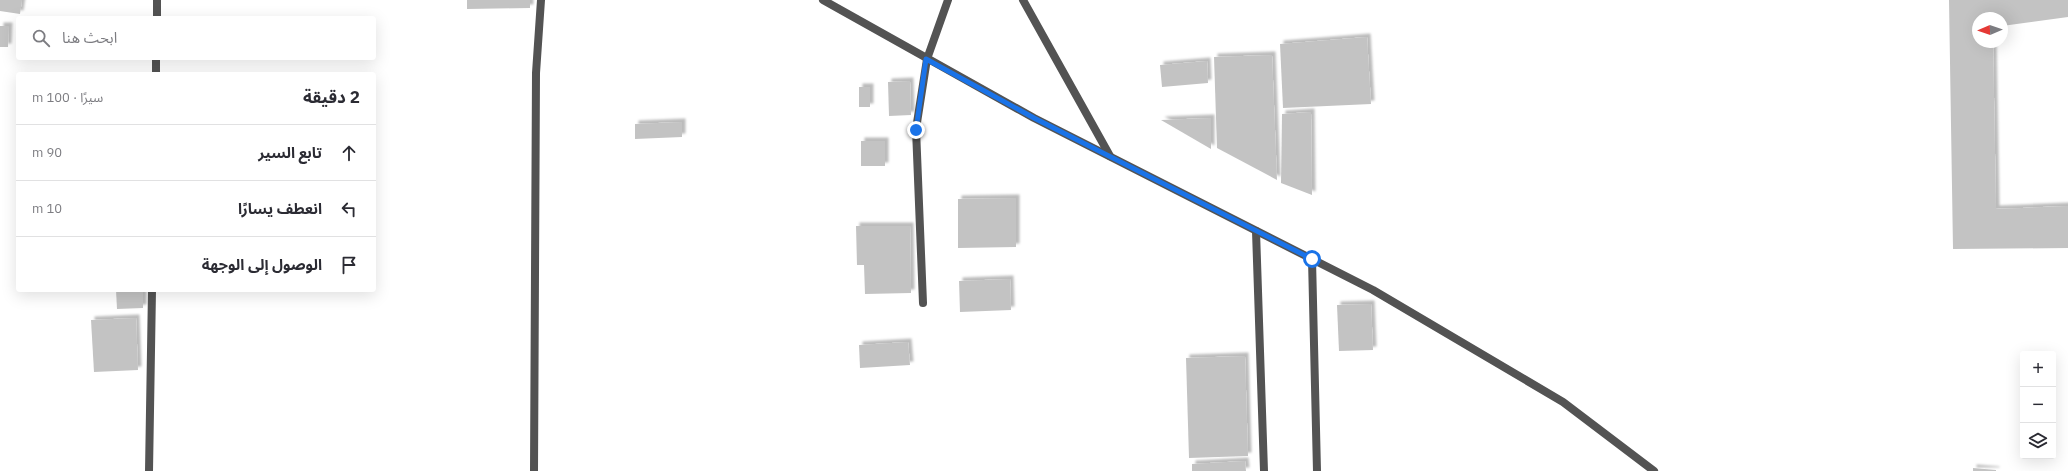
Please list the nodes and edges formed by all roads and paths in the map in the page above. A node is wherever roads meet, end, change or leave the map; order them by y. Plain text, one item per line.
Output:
1 (157, 0) edge
2 (541, 0) edge
3 (823, 0) edge
4 (948, 0) edge
5 (1023, 0) edge
6 (157, 16) edge
7 (926, 59) junction
8 (156, 60) edge
9 (156, 72) edge
10 (1110, 157) junction
11 (1256, 230) junction
12 (1312, 259) junction
13 (152, 292) edge
14 (924, 303) dead end
15 (150, 471) edge
16 (534, 471) edge
17 (1264, 471) edge
18 (1317, 471) edge
19 (1654, 471) edge

1 - 6 street
2 - 16 street
3 - 7 street
4 - 7 street
5 - 10 street
7 - 10 street
7 - 14 street
8 - 9 street
10 - 11 street
11 - 12 street
11 - 17 street
12 - 18 street
12 - 19 street
13 - 15 street

